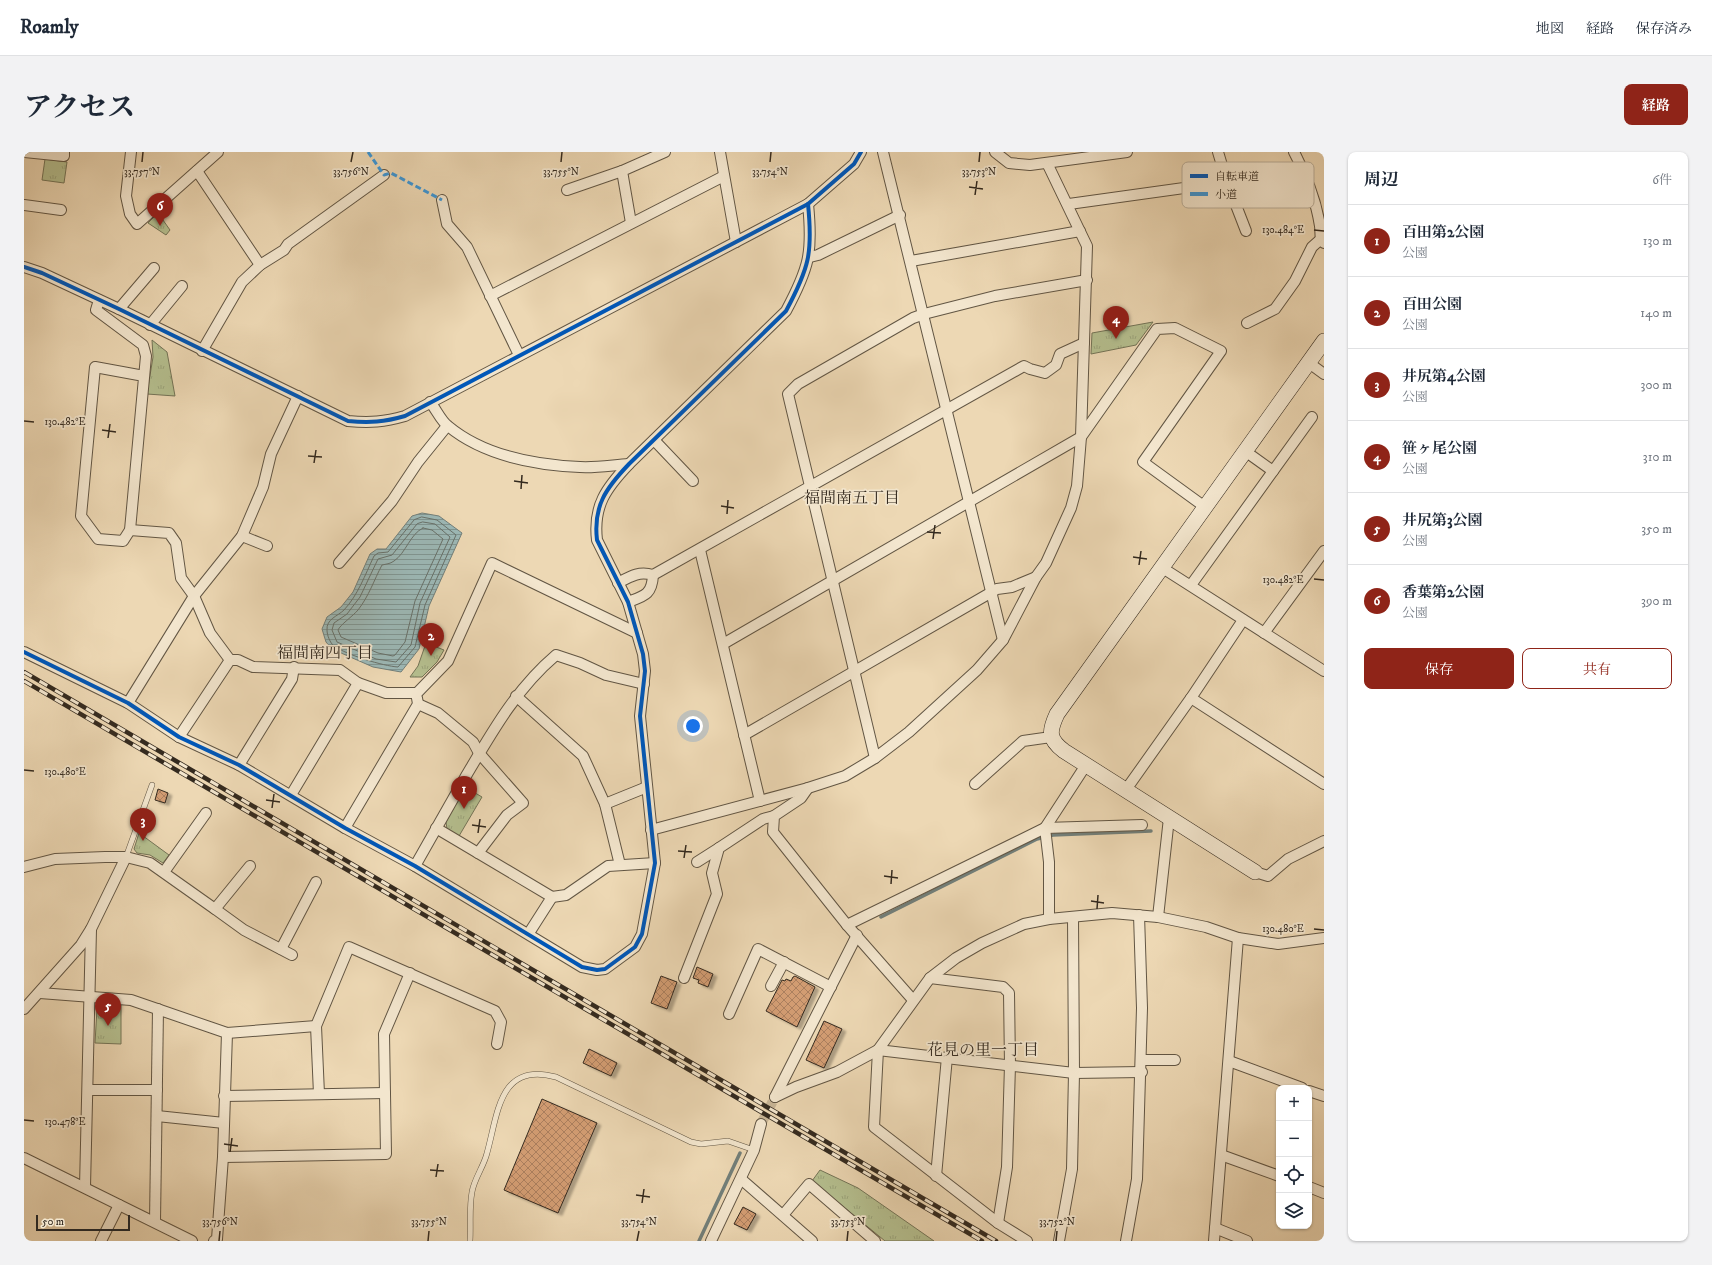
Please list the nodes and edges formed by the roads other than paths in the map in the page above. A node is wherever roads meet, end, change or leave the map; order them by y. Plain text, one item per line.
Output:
1 (24, 152) edge
2 (64, 152) edge
3 (131, 152) edge
4 (218, 152) edge
5 (665, 152) edge
6 (720, 152) edge
7 (861, 152) edge
8 (883, 152) edge
9 (995, 152) edge
10 (1127, 152) edge
11 (1218, 152) edge
12 (1294, 152) edge
13 (1221, 162) edge
14 (1299, 162) edge
15 (1048, 163) junction
16 (196, 171) junction
17 (622, 171) junction
18 (384, 175) dead end
19 (724, 176) junction
20 (1182, 188) edge
21 (568, 190) dead end
22 (442, 200) dead end
23 (1314, 203) edge
24 (808, 204) junction
25 (1069, 204) junction
26 (24, 205) edge
27 (1237, 208) edge
28 (61, 210) dead end
29 (900, 215) junction
30 (631, 223) junction
31 (1080, 231) junction
32 (1246, 231) dead end
33 (1322, 241) edge
34 (736, 242) junction
35 (810, 257) junction
36 (911, 261) junction
37 (260, 265) junction
38 (24, 267) edge
39 (154, 268) dead end
40 (1087, 280) junction
41 (182, 286) dead end
42 (490, 296) junction
43 (99, 300) junction
44 (119, 309) junction
45 (924, 314) junction
46 (1247, 323) dead end
47 (150, 325) junction
48 (1324, 341) edge
49 (1084, 343) junction
50 (202, 351) junction
51 (519, 355) junction
52 (1308, 363) junction
53 (1324, 374) edge
54 (144, 376) junction
55 (298, 396) junction
56 (430, 402) junction
57 (946, 409) junction
58 (1312, 417) dead end
59 (447, 426) junction
60 (1080, 437) junction
61 (654, 440) junction
62 (1245, 451) junction
63 (629, 464) junction
64 (1273, 471) junction
65 (693, 481) dead end
66 (810, 487) junction
67 (969, 501) junction
68 (1205, 507) junction
69 (130, 530) junction
70 (242, 536) junction
71 (267, 546) dead end
72 (700, 550) junction
73 (1324, 551) edge
74 (339, 563) dead end
75 (1162, 567) junction
76 (653, 575) junction
77 (1036, 577) junction
78 (833, 580) junction
79 (618, 583) junction
80 (1191, 585) junction
81 (991, 593) junction
82 (194, 596) junction
83 (628, 602) junction
84 (1243, 620) junction
85 (637, 633) junction
86 (1264, 633) junction
87 (1003, 640) junction
88 (723, 644) junction
89 (24, 652) edge
90 (230, 660) junction
91 (294, 667) junction
92 (1324, 671) edge
93 (855, 672) junction
94 (358, 683) junction
95 (644, 684) junction
96 (417, 693) junction
97 (516, 696) junction
98 (1191, 698) junction
99 (128, 703) junction
100 (418, 704) junction
101 (744, 735) junction
102 (179, 737) junction
103 (1051, 737) junction
104 (480, 753) junction
105 (875, 758) junction
106 (239, 764) junction
107 (1086, 765) junction
108 (975, 784) dead end
109 (1324, 784) edge
110 (152, 785) dead end
111 (647, 786) junction
112 (808, 788) junction
113 (1125, 791) junction
114 (291, 795) junction
115 (760, 801) junction
116 (605, 804) junction
117 (206, 813) dead end
118 (774, 816) junction
119 (1169, 818) junction
120 (1142, 825) dead end
121 (345, 828) junction
122 (436, 828) junction
123 (1045, 828) junction
124 (651, 830) junction
125 (1324, 841) edge
126 (719, 848) junction
127 (478, 853) junction
128 (126, 858) junction
129 (696, 862) dead end
130 (655, 863) junction
131 (620, 865) junction
132 (250, 866) dead end
133 (415, 866) junction
134 (24, 867) edge
135 (164, 872) junction
136 (1255, 872) joint
137 (316, 882) dead end
138 (552, 897) junction
139 (215, 909) junction
140 (1139, 915) junction
141 (1158, 917) junction
142 (1073, 918) junction
143 (1049, 919) junction
144 (847, 925) junction
145 (91, 929) junction
146 (529, 933) junction
147 (857, 935) junction
148 (1238, 938) junction
149 (1324, 938) edge
150 (281, 949) junction
151 (292, 955) dead end
152 (784, 962) junction
153 (410, 973) junction
154 (684, 978) dead end
155 (930, 978) junction
156 (771, 986) dead end
157 (831, 987) junction
158 (40, 993) junction
159 (90, 997) junction
160 (913, 1000) junction
161 (24, 1009) edge
162 (158, 1009) junction
163 (729, 1014) dead end
164 (316, 1026) junction
165 (227, 1033) junction
166 (497, 1044) dead end
167 (878, 1050) junction
168 (947, 1057) junction
169 (1141, 1060) junction
170 (1174, 1060) dead end
171 (1229, 1061) junction
172 (1010, 1065) junction
173 (1142, 1072) junction
174 (1074, 1073) junction
175 (1294, 1085) edge
176 (88, 1090) junction
177 (157, 1090) junction
178 (385, 1092) junction
179 (1312, 1092) edge
180 (319, 1094) junction
181 (224, 1096) junction
182 (1324, 1096) edge
183 (157, 1116) junction
184 (224, 1123) junction
185 (761, 1124) tunnel mouth
186 (754, 1150) junction
187 (1221, 1155) junction
188 (223, 1157) junction
189 (24, 1158) edge
190 (1276, 1175) edge
191 (936, 1176) junction
192 (741, 1179) junction
193 (85, 1188) junction
194 (1312, 1188) edge
195 (1324, 1193) edge
196 (119, 1205) junction
197 (783, 1215) junction
198 (155, 1222) junction
199 (998, 1223) junction
200 (1215, 1228) junction
201 (177, 1238) edge
202 (101, 1241) edge
203 (192, 1241) edge
204 (214, 1241) edge
205 (470, 1241) edge
206 (711, 1241) edge
207 (812, 1241) edge
208 (875, 1241) edge
209 (1027, 1241) edge
210 (1059, 1241) edge
211 (1126, 1241) edge
212 (1214, 1241) edge
213 (1247, 1241) edge

1 - 2 street
3 - 16 street
4 - 16 street
5 - 17 street
6 - 19 street
7 - 24 street
8 - 29 street
9 - 15 street
10 - 15 street
11 - 13 street
12 - 14 street
15 - 25 street
16 - 37 street
17 - 21 street
17 - 30 street
18 - 37 street
19 - 30 street
19 - 34 street
20 - 25 street
22 - 42 street
23 - 33 street
24 - 34 street
24 - 35 street
25 - 31 street
26 - 28 street
27 - 32 street
29 - 35 street
29 - 36 street
30 - 42 street
31 - 36 street
31 - 40 street
33 - 46 street
34 - 51 street
35 - 61 street
36 - 45 street
37 - 50 street
38 - 43 street
39 - 44 street
40 - 45 street
40 - 49 street
41 - 47 street
42 - 51 street
43 - 44 street
43 - 54 street
44 - 47 street
45 - 57 street
45 - 66 street
47 - 50 street
48 - 52 street
49 - 57 street
49 - 60 street
50 - 55 street
51 - 56 street
52 - 53 street
52 - 62 street
54 - 69 street
54 - 69 street
55 - 56 street
55 - 70 street
56 - 59 street
57 - 66 street
57 - 67 street
58 - 64 street
59 - 63 street
59 - 74 street
60 - 67 street
60 - 68 street
60 - 77 street
61 - 63 street
61 - 65 street
62 - 64 street
62 - 68 street
63 - 79 street
64 - 80 street
66 - 72 street
66 - 78 street
67 - 78 street
67 - 81 street
68 - 75 street
69 - 82 street
70 - 71 street
70 - 82 street
72 - 76 street
72 - 88 street
73 - 86 street
75 - 80 street
75 - 103 street
76 - 79 street
76 - 83 street
77 - 81 street
77 - 87 street
78 - 88 street
78 - 93 street
79 - 83 street
80 - 84 street
81 - 87 street
81 - 93 street
82 - 90 street
82 - 99 street
83 - 85 street
84 - 86 street
84 - 98 street
85 - 95 street
85 - 96 street
86 - 92 street
87 - 105 street
88 - 101 street
89 - 99 street
90 - 91 street
90 - 102 street
91 - 94 street
91 - 106 street
93 - 101 street
93 - 105 street
94 - 96 street
94 - 114 street
95 - 97 street
95 - 111 street
96 - 100 street
97 - 104 street
97 - 116 street
98 - 109 street
98 - 113 street
99 - 102 street
100 - 104 street
100 - 121 street
101 - 115 street
102 - 106 street
103 - 107 street
103 - 108 street
104 - 122 street
104 - 127 street
105 - 112 street
106 - 114 street
107 - 113 street
107 - 123 street
110 - 128 lane
111 - 116 street
111 - 124 street
112 - 115 street
112 - 118 street
113 - 119 street
114 - 121 street
115 - 124 street
116 - 131 street
117 - 135 street
118 - 126 street
118 - 144 street
119 - 136 street
119 - 141 street
120 - 123 street
121 - 133 street
122 - 127 street
122 - 133 street
123 - 143 street
123 - 144 street
124 - 130 street
125 - 136 street
126 - 129 street
126 - 154 street
127 - 138 street
128 - 134 street
128 - 135 street
128 - 145 street
130 - 131 street
130 - 146 street
131 - 138 street
132 - 139 street
133 - 146 street
135 - 139 street
137 - 150 street
138 - 146 street
139 - 150 street
140 - 141 street
140 - 142 street
140 - 169 street
141 - 148 street
142 - 143 street
142 - 174 street
143 - 155 street
144 - 147 street
145 - 158 street
145 - 159 street
147 - 157 street
147 - 160 street
148 - 149 street
148 - 171 street
150 - 151 street
152 - 156 street
152 - 157 street
152 - 163 street
153 - 164 street
153 - 166 street
153 - 178 street
155 - 160 street
155 - 172 street
157 - 167 street
158 - 159 street
158 - 161 street
159 - 162 street
159 - 176 street
160 - 167 street
162 - 165 street
162 - 177 street
164 - 165 street
164 - 180 street
165 - 181 street
167 - 168 street
167 - 191 street
168 - 172 street
168 - 191 street
169 - 170 street
169 - 173 street
171 - 175 street
171 - 187 street
172 - 174 street
172 - 199 street
173 - 174 street
173 - 211 street
174 - 210 street
176 - 177 street
176 - 193 street
177 - 183 street
178 - 180 street
178 - 188 street
179 - 182 street
180 - 181 street
181 - 184 street
183 - 184 street
183 - 198 street
184 - 188 street
185 - 186 street
186 - 192 street
186 - 205 lane
187 - 190 street
187 - 200 street
188 - 204 street
189 - 193 street
191 - 199 street
192 - 197 street
192 - 206 street
193 - 196 street
194 - 195 street
196 - 198 street
196 - 202 street
197 - 207 street
197 - 208 street
198 - 201 street
199 - 209 street
200 - 212 street
200 - 213 street
201 - 203 street

